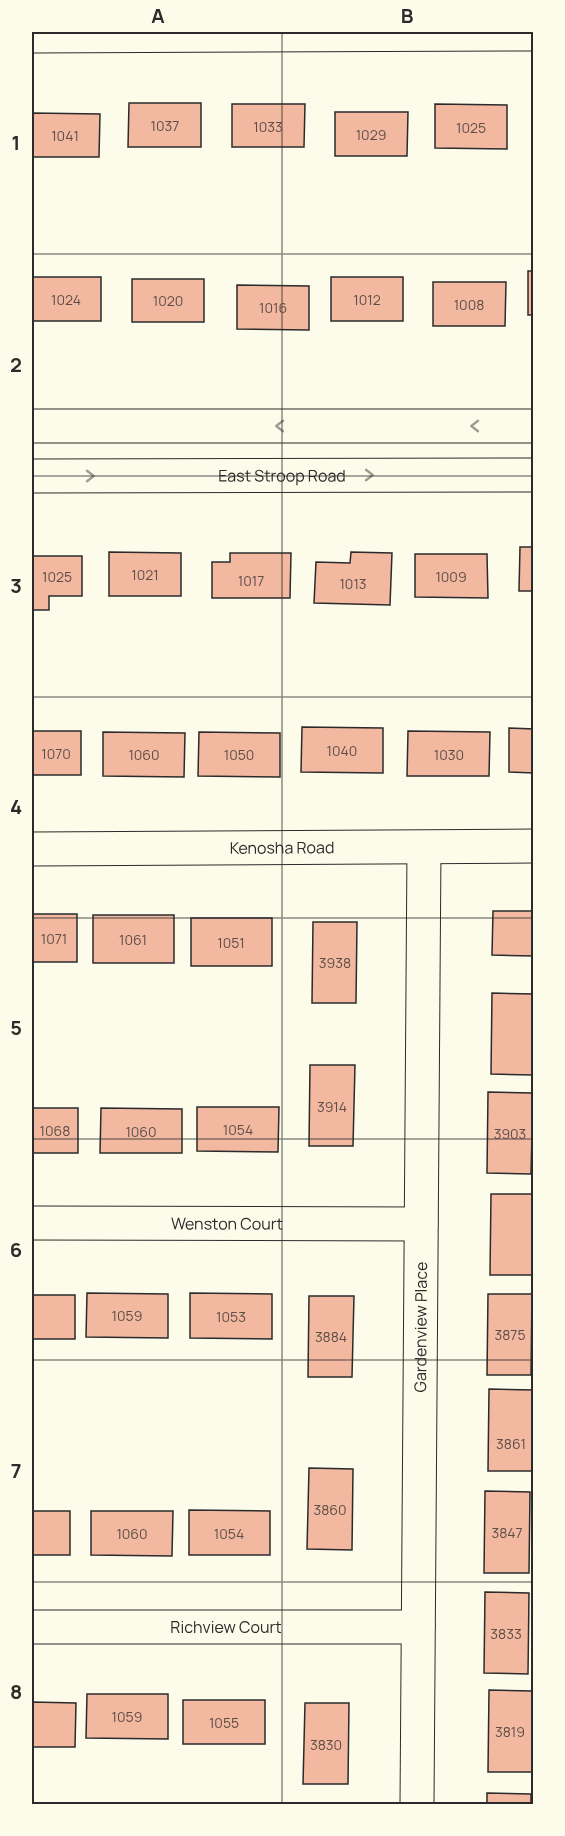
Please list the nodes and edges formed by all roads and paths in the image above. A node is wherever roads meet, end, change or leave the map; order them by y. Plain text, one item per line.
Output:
1 (534, 34) edge
2 (32, 36) edge
3 (32, 426) edge
4 (534, 426) edge
5 (534, 475) edge
6 (32, 476) edge
7 (534, 846) edge
8 (424, 848) junction
9 (32, 849) edge
10 (32, 1223) edge
11 (421, 1224) junction
12 (32, 1627) edge
13 (418, 1628) junction
14 (417, 1804) edge

1 - 2 street
4 -> 3 street
6 -> 5 street, East Stroop Road
7 - 8 street, Kenosha Road
8 - 9 street, Kenosha Road
8 - 11 street, Gardenview Place
10 - 11 street, Wenston Court
11 - 13 street, Gardenview Place
12 - 13 street, Richview Court
13 - 14 street, Gardenview Place

